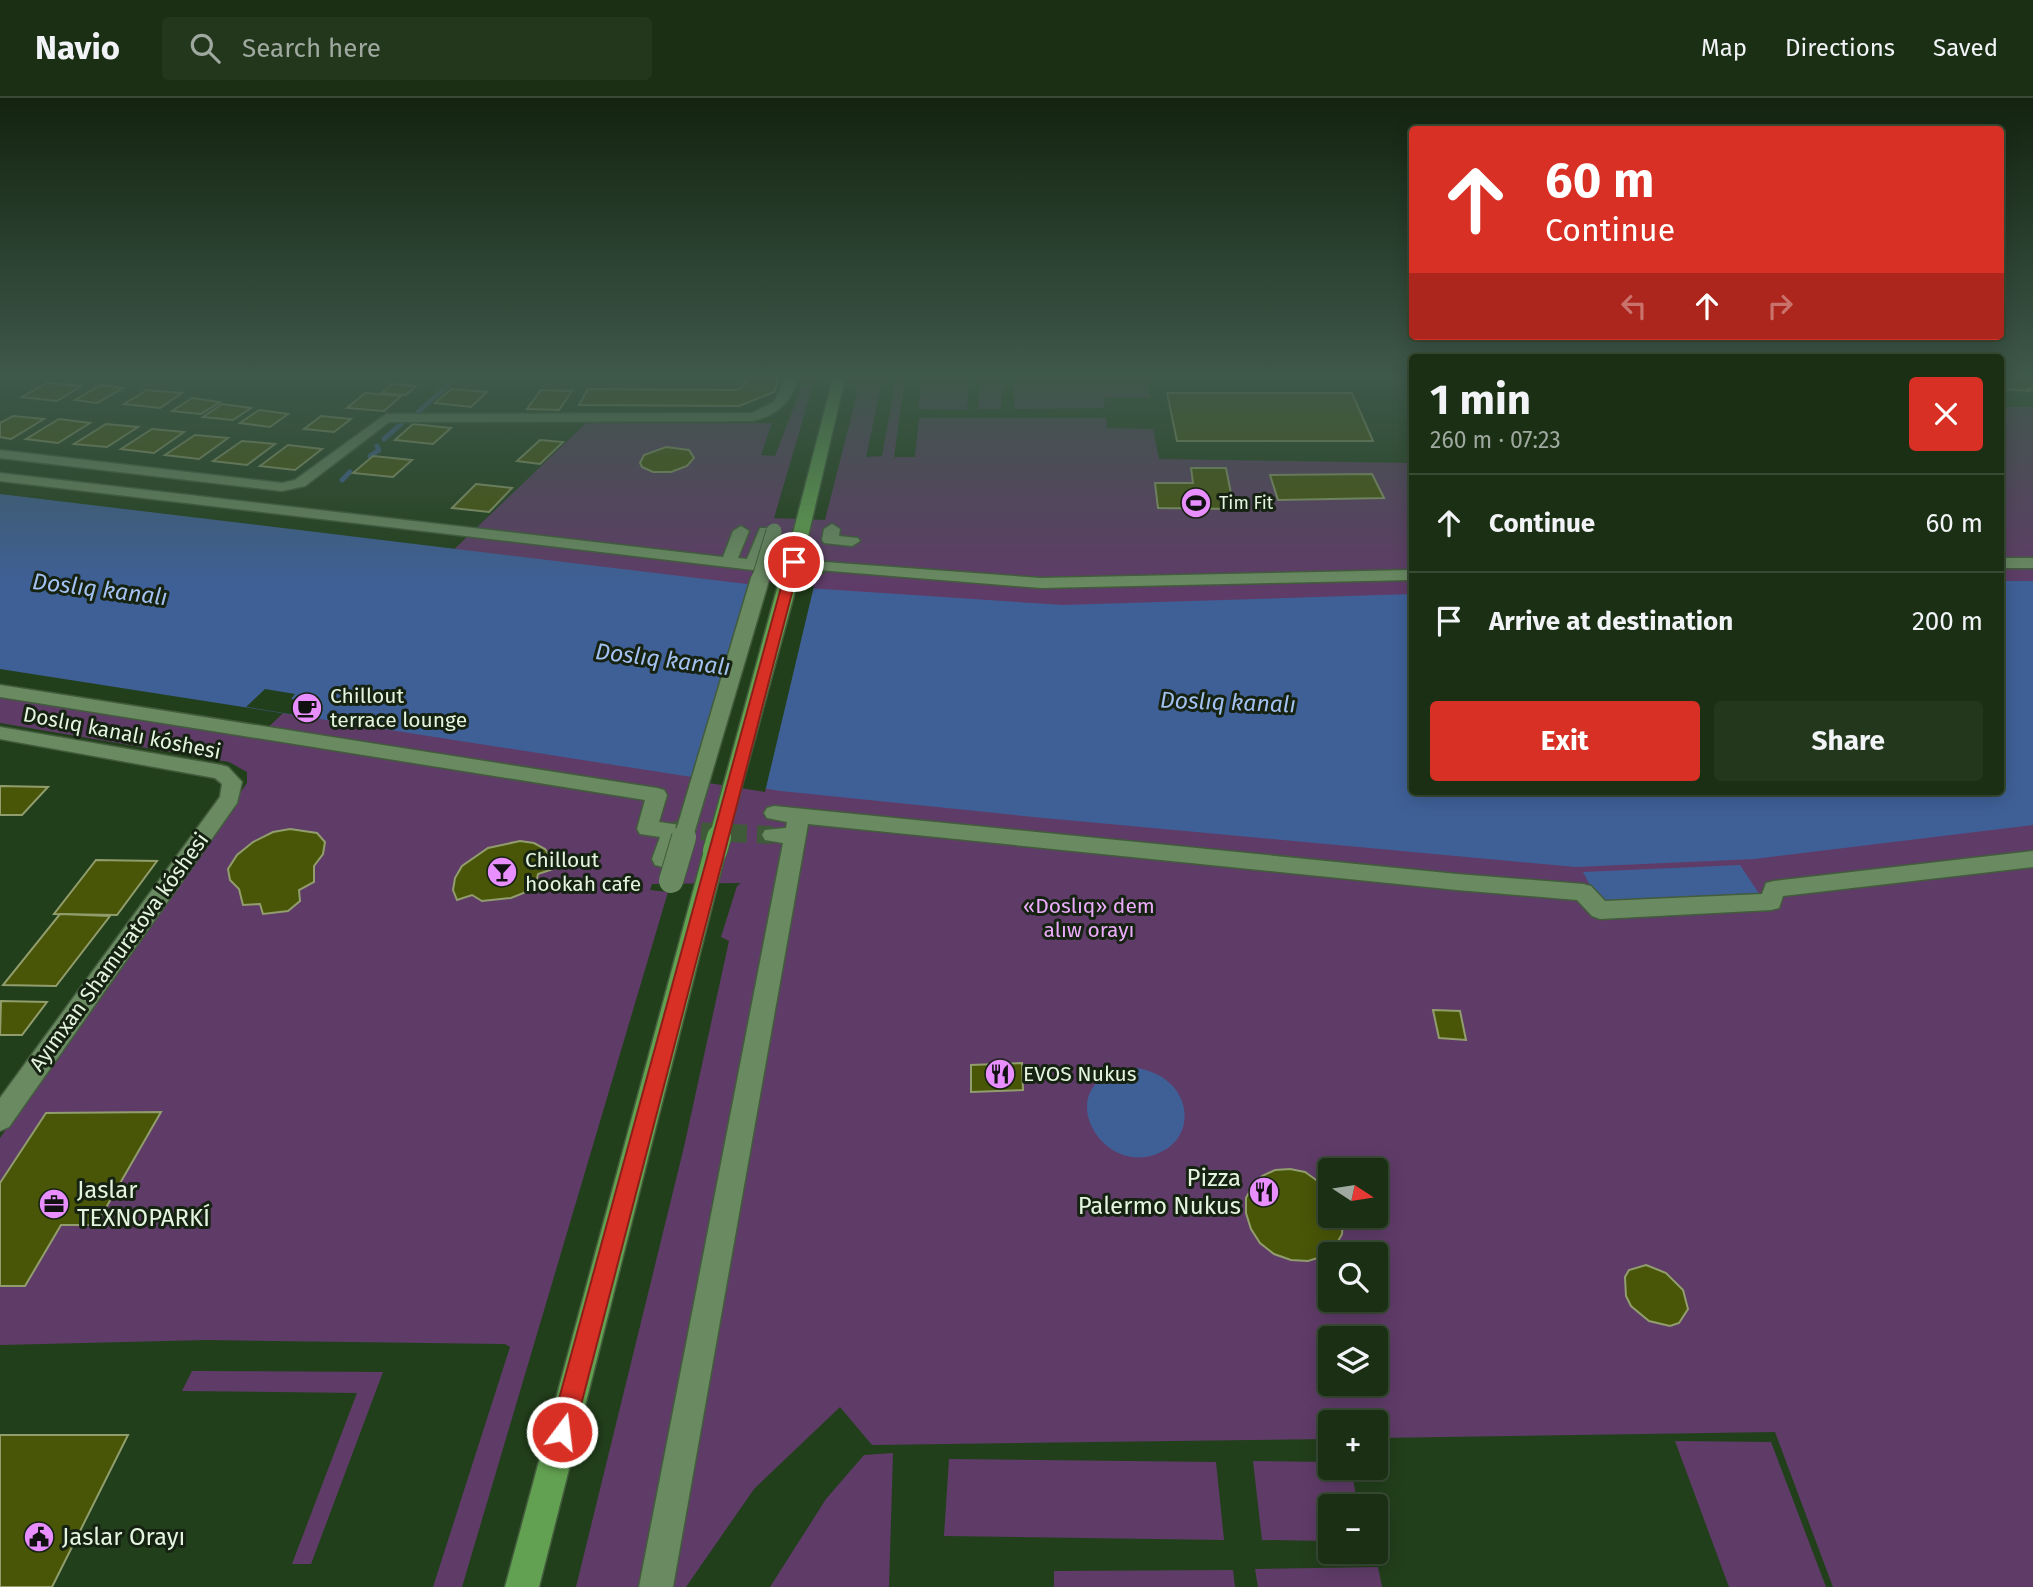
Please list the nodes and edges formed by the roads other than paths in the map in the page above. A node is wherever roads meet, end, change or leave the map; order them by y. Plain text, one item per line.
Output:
1 (347, 447) edge
2 (822, 447) edge
3 (0, 454) edge
4 (0, 477) edge
5 (832, 529) dead end
6 (741, 531) dead end
7 (852, 541) dead end
8 (729, 562) junction
9 (2004, 563) edge
10 (2033, 563) edge
11 (825, 567) tunnel mouth
12 (1409, 575) edge
13 (0, 691) edge
14 (0, 733) edge
15 (232, 782) joint
16 (663, 859) dead end
17 (2033, 859) edge
18 (671, 881) dead end
19 (0, 1119) edge
20 (522, 1587) edge
21 (656, 1587) edge

1 - 3 street
2 - 20 main road, bridge
4 - 8 street
5 - 7 street
6 - 8 street
8 - 18 street, bridge
9 - 10 street
11 - 12 street
13 - 16 street
14 - 15 street, Doslıq kanalı kóshesi
15 - 19 street, Ayımxan Shamuratova kóshesi
17 - 21 street

